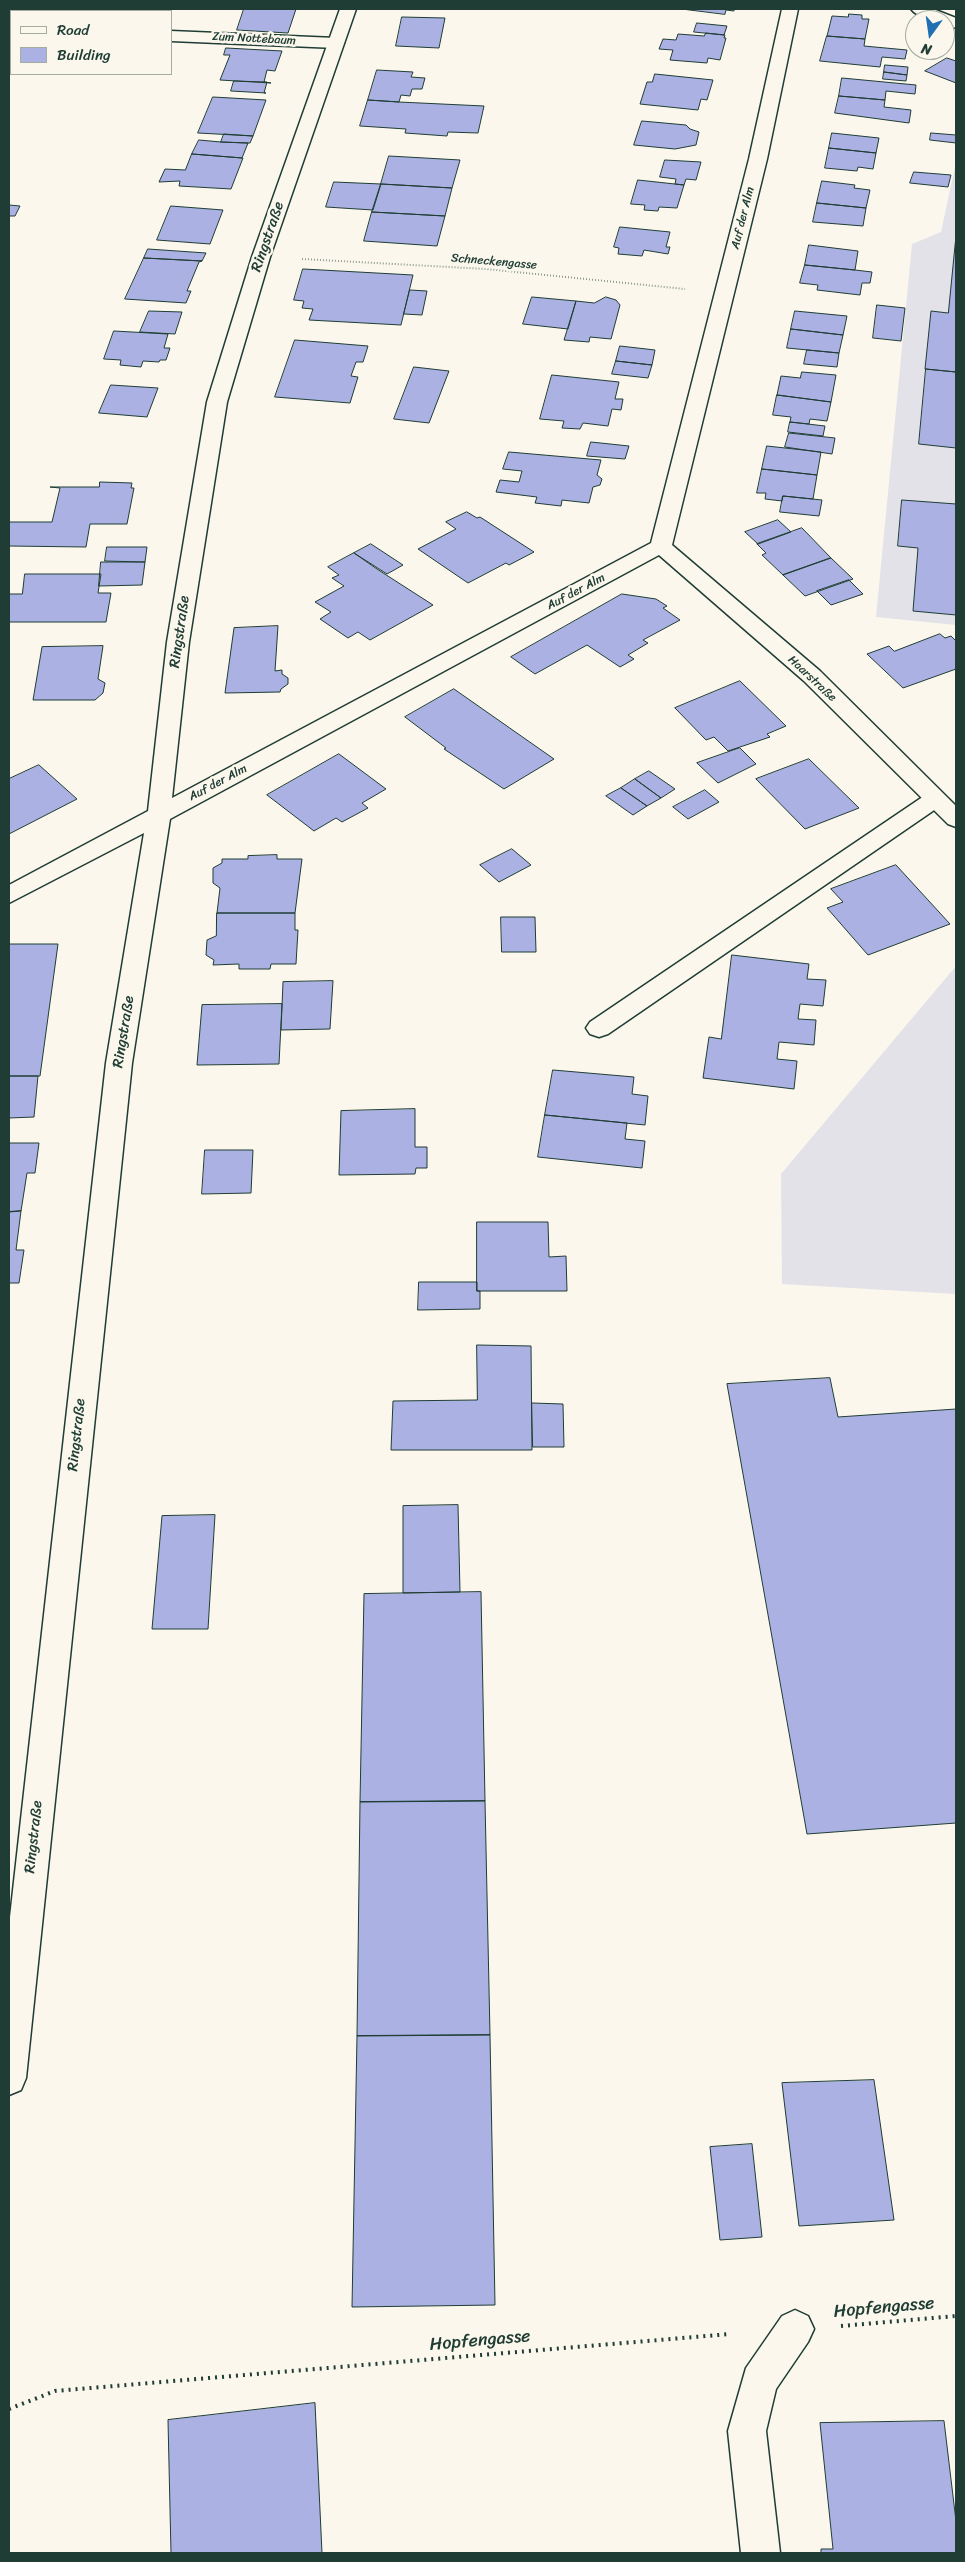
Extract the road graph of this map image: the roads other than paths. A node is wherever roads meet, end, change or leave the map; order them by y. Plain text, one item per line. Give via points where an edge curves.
1 (348, 9) edge
2 (919, 9) edge
3 (793, 11) edge
4 (956, 23) edge
5 (172, 36) edge
6 (336, 43) junction
7 (661, 546) junction
8 (935, 798) junction
9 (159, 814) junction
10 (956, 820) edge
11 (9, 895) edge
12 (599, 1028) dead end
13 (9, 2078) edge
14 (795, 2329) road end
15 (760, 2553) edge

1 - 6 street, Ringstraße
2 - 4 street
3 - 7 street, Auf der Alm
5 - 6 street, Zum Nottebaum
6 - 9 street, Ringstraße via 261,257 217,402 178,642
7 - 8 street, Haarstraße via 812,676
7 - 9 street, Auf der Alm
8 - 10 street, Haarstraße
8 - 12 street
9 - 11 street, Auf der Alm
9 - 13 street, Ringstraße via 119,1063
14 - 15 street via 759,2381 747,2431

